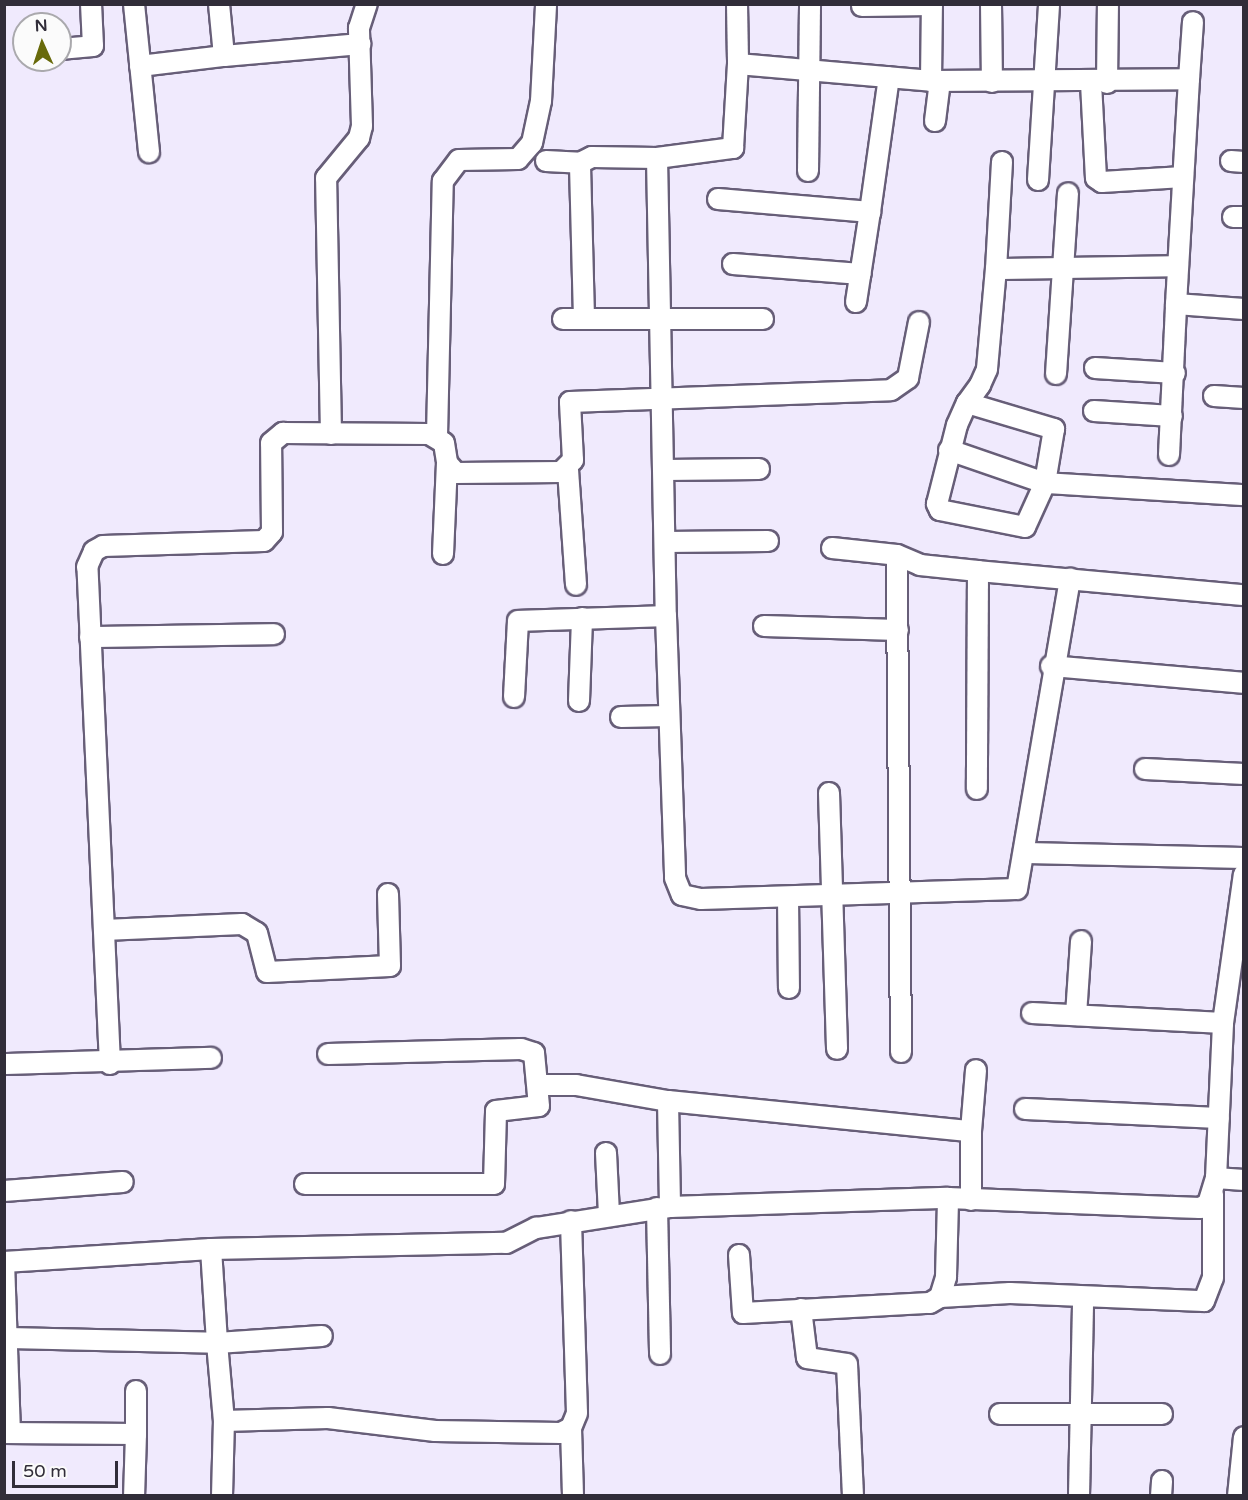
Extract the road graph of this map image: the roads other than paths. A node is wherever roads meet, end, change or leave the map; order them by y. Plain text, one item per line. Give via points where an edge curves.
1 (91, 4) edge
2 (134, 4) edge
3 (219, 4) edge
4 (367, 4) edge
5 (546, 4) edge
6 (737, 4) edge
7 (810, 4) edge
8 (991, 4) edge
9 (1049, 4) edge
10 (1108, 4) edge
11 (932, 5) edge
12 (862, 6) edge
13 (1193, 22) dead end
14 (360, 44) junction
15 (72, 48) edge
16 (224, 56) junction
17 (738, 64) junction
18 (140, 66) junction
19 (812, 70) junction
20 (889, 77) junction
21 (1189, 79) junction
22 (936, 81) junction
23 (992, 82) junction
24 (1044, 83) junction
25 (1099, 83) junction
26 (935, 122) dead end
27 (149, 152) dead end
28 (657, 158) junction
29 (546, 161) dead end
30 (1002, 162) dead end
31 (580, 163) junction
32 (808, 171) dead end
33 (1183, 177) junction
34 (1038, 180) dead end
35 (1068, 193) dead end
36 (718, 199) dead end
37 (870, 212) junction
38 (733, 264) dead end
39 (1066, 266) junction
40 (1178, 266) junction
41 (996, 269) junction
42 (861, 274) junction
43 (856, 302) dead end
44 (1176, 304) junction
45 (1244, 309) edge
46 (584, 318) junction
47 (661, 318) junction
48 (563, 319) dead end
49 (763, 319) dead end
50 (918, 322) dead end
51 (1095, 368) dead end
52 (1175, 373) junction
53 (1056, 374) dead end
54 (663, 395) junction
55 (1214, 396) dead end
56 (1244, 398) edge
57 (967, 404) junction
58 (1094, 411) dead end
59 (1172, 416) junction
60 (331, 434) junction
61 (436, 436) junction
62 (949, 450) junction
63 (1169, 455) dead end
64 (447, 463) junction
65 (759, 469) dead end
66 (568, 470) junction
67 (665, 470) junction
68 (1044, 483) junction
69 (1244, 495) edge
70 (768, 541) dead end
71 (665, 542) junction
72 (832, 548) dead end
73 (443, 554) dead end
74 (897, 555) junction
75 (978, 571) junction
76 (1070, 578) junction
77 (576, 585) dead end
78 (1244, 595) edge
79 (666, 616) junction
80 (582, 618) junction
81 (764, 626) dead end
82 (898, 630) junction
83 (274, 634) dead end
84 (90, 637) junction
85 (1051, 666) junction
86 (1244, 683) edge
87 (514, 697) dead end
88 (579, 701) dead end
89 (669, 716) junction
90 (621, 717) dead end
91 (1145, 769) dead end
92 (1244, 774) edge
93 (977, 789) dead end
94 (829, 793) dead end
95 (1026, 853) junction
96 (1244, 858) edge
97 (1244, 874) edge
98 (388, 894) dead end
99 (902, 894) junction
100 (834, 896) junction
101 (788, 897) junction
102 (104, 930) junction
103 (1081, 941) dead end
104 (789, 988) dead end
105 (1032, 1013) dead end
106 (1076, 1015) junction
107 (1224, 1023) junction
108 (837, 1049) dead end
109 (901, 1052) dead end
110 (328, 1054) dead end
111 (211, 1058) dead end
112 (4, 1064) edge
113 (110, 1064) junction
114 (976, 1070) dead end
115 (538, 1085) junction
116 (668, 1101) junction
117 (1025, 1109) dead end
118 (1219, 1118) junction
119 (972, 1131) junction
120 (606, 1153) dead end
121 (1244, 1179) edge
122 (123, 1182) dead end
123 (305, 1184) dead end
124 (1214, 1186) junction
125 (4, 1191) edge
126 (948, 1198) junction
127 (971, 1200) junction
128 (664, 1208) junction
129 (609, 1215) junction
130 (571, 1221) junction
131 (211, 1249) junction
132 (739, 1255) dead end
133 (4, 1262) edge
134 (940, 1297) junction
135 (1083, 1298) junction
136 (801, 1309) junction
137 (322, 1336) dead end
138 (6, 1338) edge
139 (218, 1343) junction
140 (660, 1354) dead end
141 (136, 1391) dead end
142 (1081, 1413) junction
143 (1000, 1414) dead end
144 (1162, 1414) dead end
145 (224, 1421) junction
146 (571, 1428) junction
147 (7, 1433) edge
148 (136, 1434) junction
149 (1244, 1437) edge
150 (134, 1496) edge
151 (222, 1496) edge
152 (573, 1496) edge
153 (854, 1496) edge
154 (1079, 1496) edge
155 (1238, 1496) edge

1 - 15 street via 93,46
2 - 18 street
3 - 16 street
4 - 14 street
5 - 61 street via 541,101 532,143 518,159 459,160 443,181
6 - 17 street
7 - 19 street
8 - 23 street
9 - 24 street
10 - 25 street
11 - 12 street
11 - 22 street
13 - 21 street
14 - 16 street
14 - 60 street via 359,138 326,178
16 - 18 street
17 - 19 street
17 - 28 street via 733,148
18 - 27 street
19 - 20 street
19 - 32 street
20 - 22 street
20 - 37 street
21 - 25 street
21 - 33 street
22 - 23 street
22 - 26 street
23 - 24 street
24 - 25 street
24 - 34 street
25 - 33 street via 1096,178 1102,182
28 - 31 street via 592,157
28 - 47 street
29 - 31 street
30 - 41 street
31 - 46 street
33 - 40 street
35 - 39 street
36 - 37 street
37 - 42 street
38 - 42 street
39 - 40 street
39 - 41 street
39 - 53 street
40 - 44 street
41 - 57 street via 987,369
42 - 43 street
44 - 45 street
44 - 52 street
46 - 47 street
46 - 48 street
47 - 49 street
47 - 54 street
50 - 54 street via 903,386
51 - 52 street
52 - 59 street
54 - 66 street via 570,402 573,460
54 - 67 street
55 - 56 street
57 - 62 street
57 - 68 street via 1054,429
58 - 59 street
59 - 63 street
60 - 61 street
60 - 84 street via 275,437 272,532 264,542 103,546 94,551 87,567
61 - 64 street via 444,443
62 - 68 street
62 - 68 street via 940,510 1019,529 1033,520
64 - 66 street via 462,475
64 - 73 street
65 - 67 street
66 - 77 street
67 - 71 street
68 - 69 street
70 - 71 street
71 - 79 street
72 - 74 street
74 - 75 street via 920,565
74 - 82 street
75 - 76 street
75 - 93 street
76 - 78 street
76 - 85 street
79 - 80 street
79 - 89 street
80 - 87 street via 515,623
80 - 88 street
81 - 82 street
82 - 99 street
83 - 84 street
84 - 102 street
85 - 86 street
85 - 95 street
89 - 90 street
89 - 101 street via 675,878 682,895
91 - 92 street
94 - 100 street
95 - 96 street
95 - 99 street via 1022,879 1006,893
97 - 107 street
98 - 102 street via 390,966 267,972 261,967 257,933 242,924
99 - 100 street
99 - 109 street
100 - 101 street
100 - 108 street
101 - 104 street
102 - 113 street
103 - 106 street
105 - 106 street
106 - 107 street
107 - 118 street
110 - 115 street via 521,1049 534,1053
111 - 113 street
112 - 113 street
114 - 119 street
115 - 116 street via 576,1085
115 - 123 street via 539,1106 533,1110 496,1111 494,1184
116 - 119 street
116 - 128 street
117 - 118 street
118 - 124 street
119 - 127 street
120 - 129 street
121 - 124 street
122 - 125 street
124 - 127 street via 1200,1208
124 - 135 street via 1213,1278 1204,1301
126 - 127 street
126 - 128 street
126 - 134 street via 946,1277
128 - 129 street
128 - 140 street
129 - 130 street
130 - 131 street via 536,1228 506,1243
130 - 146 street via 577,1413
131 - 133 street
131 - 139 street
132 - 136 street via 743,1313
133 - 138 street
134 - 135 street via 1010,1293
134 - 136 street via 930,1303
135 - 142 street
136 - 153 street via 807,1358 845,1359 847,1364
137 - 139 street
138 - 139 street
138 - 147 street
139 - 145 street
141 - 148 street
142 - 143 street
142 - 144 street
142 - 154 street
145 - 146 street via 328,1418 435,1431 561,1433
145 - 151 street
146 - 152 street
147 - 148 street
148 - 150 street
149 - 155 street

